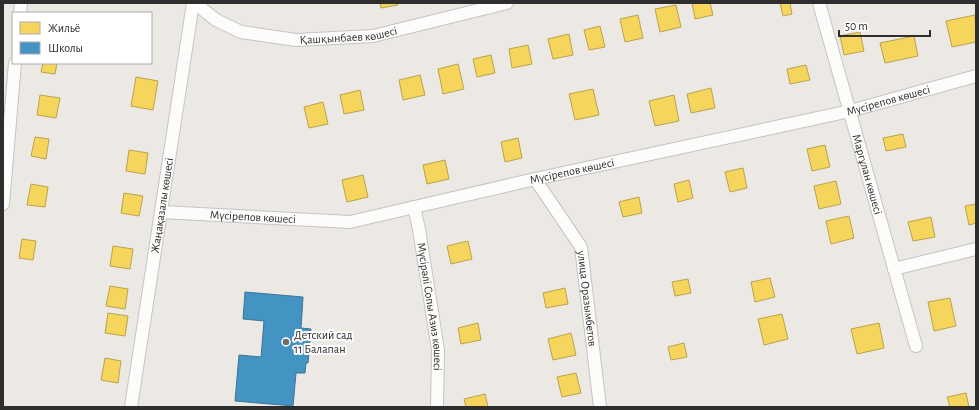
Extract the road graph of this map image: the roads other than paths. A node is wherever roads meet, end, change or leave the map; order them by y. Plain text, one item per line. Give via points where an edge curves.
1 (194, 3) edge
2 (507, 3) edge
3 (819, 3) edge
4 (15, 64) edge
5 (976, 76) edge
6 (850, 111) junction
7 (535, 179) junction
8 (3, 204) edge
9 (414, 207) junction
10 (162, 212) junction
11 (976, 249) edge
12 (894, 269) junction
13 (916, 346) dead end
14 (132, 407) edge
15 (437, 407) edge
16 (600, 407) edge

1 - 2 street, Қашқынбаев көшесі via 216,20 241,32 296,40 373,36
1 - 10 street, Жаңақазалы көшесі
3 - 6 street, Маргұлан көшесі
4 - 8 street
5 - 6 street, Мүсірепов көшесі
6 - 7 street, Мүсірепов көшесі
6 - 12 street, Маргұлан көшесі
7 - 9 street, Мүсірепов көшесі
7 - 16 street, улица Оразымбетов via 581,247
9 - 10 street, Мүсірепов көшесі via 350,222
9 - 15 street, Мүсірәлі Сопы Азиз көшесі via 438,350
10 - 14 street, Жаңақазалы көшесі
11 - 12 street
12 - 13 street, Маргұлан көшесі

